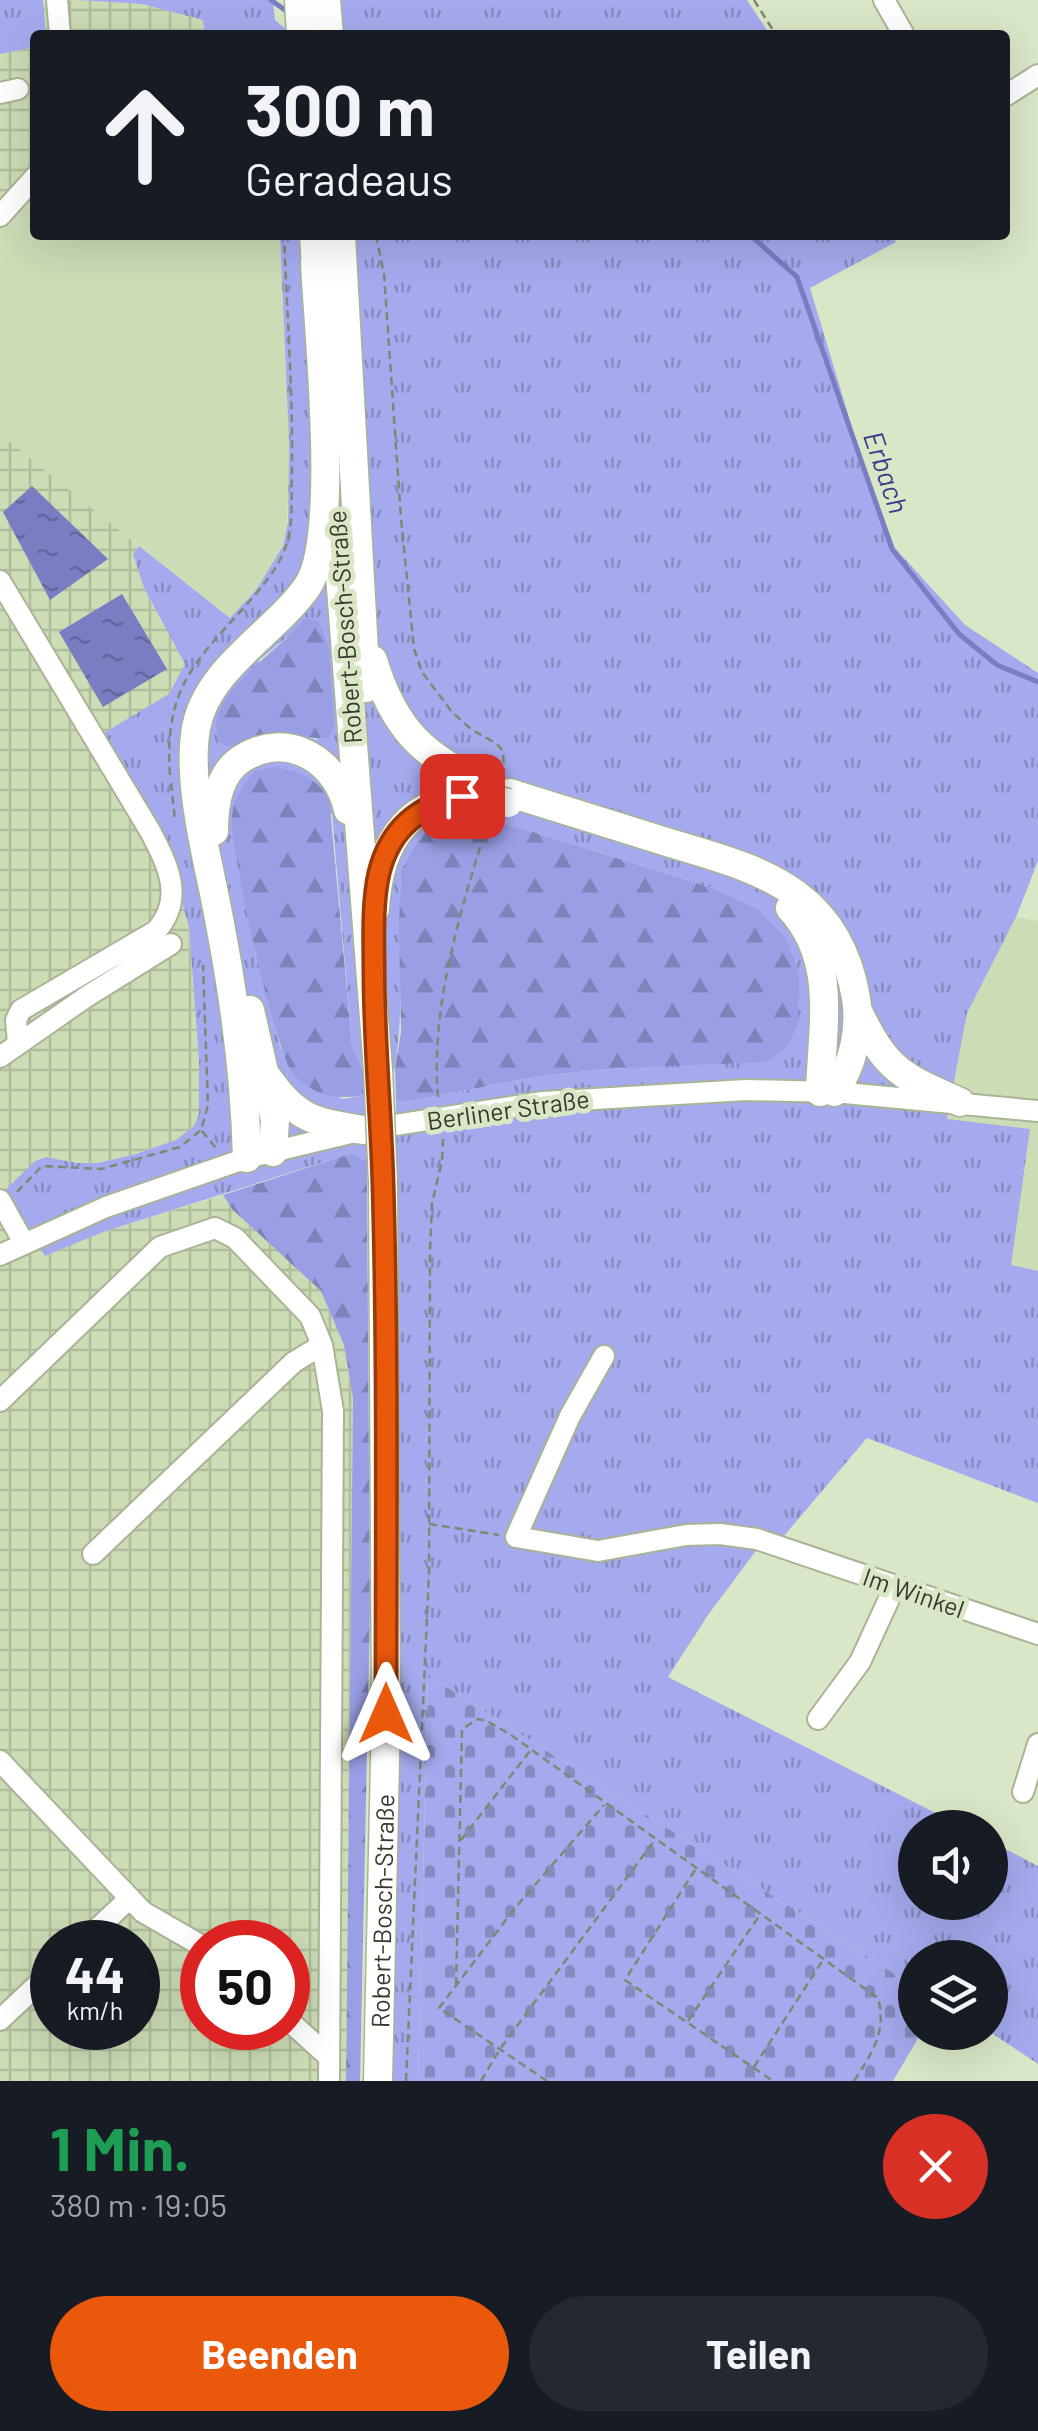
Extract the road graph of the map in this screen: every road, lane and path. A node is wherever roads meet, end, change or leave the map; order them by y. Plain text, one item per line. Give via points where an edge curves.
1 (57, 0) edge
2 (299, 0) edge
3 (754, 0) edge
4 (884, 0) edge
5 (60, 30) edge
6 (300, 30) edge
7 (773, 30) edge
8 (901, 30) edge
9 (1038, 75) edge
10 (1010, 93) edge
11 (30, 183) edge
12 (0, 216) edge
13 (341, 240) edge
14 (377, 240) edge
15 (314, 249) edge
16 (0, 581) edge
17 (364, 605) junction
18 (498, 793) junction
19 (360, 870) junction
20 (171, 944) dead end
21 (374, 950) junction
22 (858, 1011) junction
23 (374, 1020) junction
24 (18, 1044) junction
25 (0, 1057) edge
26 (266, 1075) junction
27 (827, 1092) junction
28 (960, 1102) junction
29 (1038, 1111) edge
30 (440, 1118) junction
31 (201, 1130) dead end
32 (363, 1130) junction
33 (250, 1158) junction
34 (0, 1200) edge
35 (24, 1243) junction
36 (0, 1255) edge
37 (322, 1345) junction
38 (604, 1356) dead end
39 (0, 1402) edge
40 (429, 1524) junction
41 (516, 1537) junction
42 (94, 1554) dead end
43 (895, 1586) junction
44 (1038, 1634) edge
45 (818, 1719) dead end
46 (1038, 1744) edge
47 (531, 1750) junction
48 (0, 1761) edge
49 (1023, 1792) dead end
50 (604, 1804) junction
51 (655, 1840) junction
52 (460, 1842) junction
53 (696, 1868) junction
54 (130, 1898) junction
55 (760, 1914) junction
56 (106, 1920) edge
57 (180, 1934) edge
58 (823, 1959) junction
59 (456, 1985) junction
60 (30, 1992) edge
61 (0, 2020) edge
62 (687, 2022) junction
63 (310, 2040) edge
64 (500, 2049) junction
65 (328, 2057) junction
66 (754, 2068) junction
67 (328, 2081) edge
68 (378, 2081) edge
69 (406, 2081) edge
70 (481, 2081) edge
71 (547, 2081) edge
72 (773, 2081) edge
73 (854, 2081) edge

1 - 5 street
2 - 6 main road
3 - 7 path
4 - 8 street
9 - 10 street
11 - 12 street
13 - 17 main road, Robert-Bosch-Straße
14 - 18 path via 414,649 452,712 503,751
15 - 19 main road, Robert-Bosch-Straße
15 - 33 main road via 326,486 318,564 308,585 206,699 196,728 198,802 236,1012
16 - 24 street via 150,831 173,896 156,930 21,1010
17 - 18 main road via 370,651 396,717 426,752
17 - 21 main road, Robert-Bosch-Straße
18 - 21 main road via 437,802 400,828 379,874
18 - 22 main road via 738,864 798,895 844,951
18 - 27 main road via 737,877 789,907 820,957
18 - 30 path via 445,994
19 - 23 main road, Robert-Bosch-Straße
19 - 26 main road via 344,792 316,757 292,748 266,750 240,760 224,778 214,831
20 - 24 street
21 - 23 main road, Robert-Bosch-Straße
22 - 27 main road via 846,1076
22 - 28 main road via 882,1057 898,1072
23 - 68 main road, Robert-Bosch-Straße, bridge via 383,1182 386,1714
24 - 25 street
26 - 32 main road via 304,1115
26 - 33 main road via 275,1120
27 - 28 street, Berliner Straße
27 - 30 street, Berliner Straße via 596,1097
28 - 29 street, Berliner Straße
30 - 32 street, Berliner Straße
30 - 40 path via 444,1145 430,1253
31 - 33 path
32 - 33 street, Berliner Straße
33 - 35 street, Berliner Straße
34 - 35 street
35 - 36 street, Berliner Straße
37 - 39 street via 310,1316 235,1238 215,1228 160,1247
37 - 42 street via 294,1362
37 - 65 street via 333,1411
38 - 41 street
40 - 41 path
40 - 69 path
41 - 43 street, Im Winkel via 598,1551 720,1534 791,1548
43 - 44 street, Im Winkel
43 - 45 street via 860,1662
46 - 49 street
47 - 50 path
47 - 52 path
47 - 52 path via 487,1721 462,1730
48 - 54 street
50 - 51 path
50 - 59 path
51 - 53 path
51 - 64 path
52 - 59 path
53 - 55 path
53 - 62 path via 624,1980
54 - 56 street
54 - 57 street
55 - 58 path
55 - 62 path
58 - 66 path
58 - 73 path via 878,1998 882,2029
59 - 64 path via 439,2008
60 - 61 street
62 - 66 path
63 - 65 street
64 - 70 path
64 - 71 path
65 - 67 street
66 - 72 path

